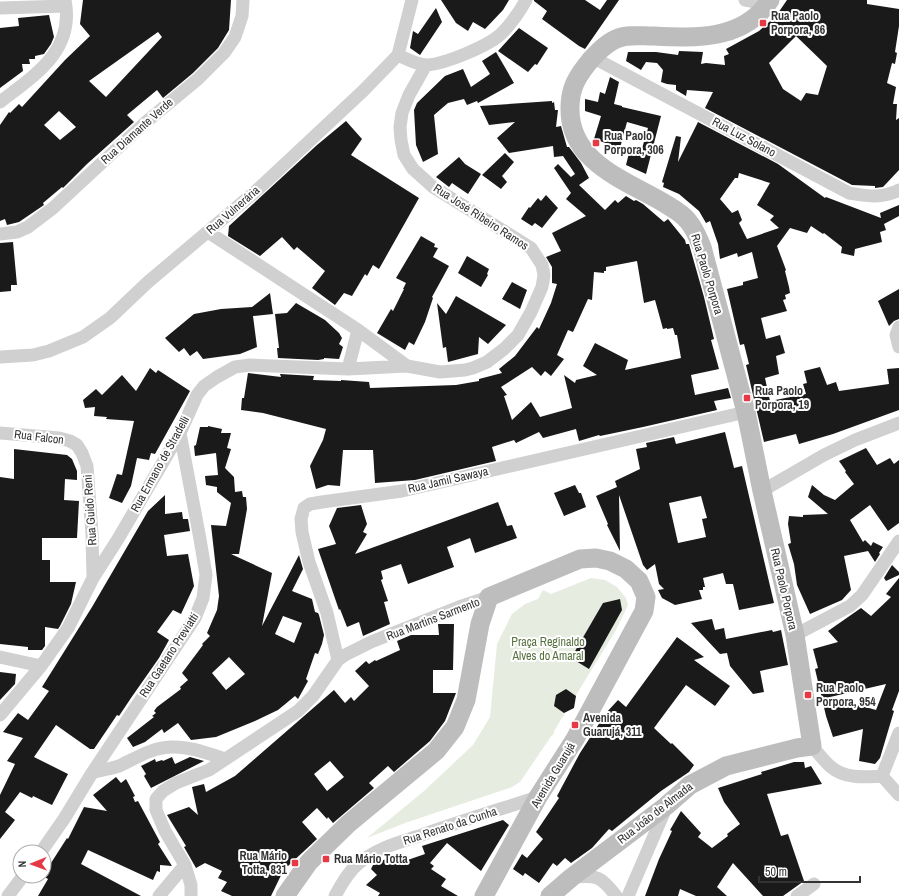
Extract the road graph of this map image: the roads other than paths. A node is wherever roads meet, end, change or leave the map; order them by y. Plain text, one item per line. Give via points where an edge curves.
1 (244, 0) edge
2 (412, 0) edge
3 (526, 0) edge
4 (745, 0) edge
5 (768, 2) edge
6 (65, 3) edge
7 (0, 8) edge
8 (398, 55) junction
9 (592, 57) junction
10 (426, 65) junction
11 (0, 102) edge
12 (899, 190) edge
13 (208, 232) junction
14 (0, 234) edge
15 (899, 327) edge
16 (358, 330) junction
17 (899, 347) edge
18 (0, 358) edge
19 (407, 366) junction
20 (348, 369) junction
21 (746, 412) junction
22 (899, 423) edge
23 (0, 433) edge
24 (180, 433) junction
25 (76, 445) joint
26 (762, 491) junction
27 (899, 541) edge
28 (93, 578) junction
29 (489, 597) junction
30 (644, 611) joint
31 (795, 635) junction
32 (0, 657) edge
33 (338, 660) junction
34 (41, 666) junction
35 (0, 715) edge
36 (899, 733) edge
37 (812, 746) junction
38 (225, 759) junction
39 (92, 773) junction
40 (882, 776) junction
41 (899, 795) edge
42 (538, 797) junction
43 (666, 806) junction
44 (47, 844) edge
45 (185, 865) junction
46 (572, 877) junction
47 (17, 884) edge
48 (814, 884) dead end
49 (8, 896) edge
50 (159, 896) edge
51 (191, 896) edge
52 (285, 896) edge
53 (335, 896) edge
54 (484, 896) edge
55 (550, 896) edge
56 (616, 896) edge
57 (628, 896) edge
58 (797, 896) edge

1 - 14 street, Rua Diamante Verde via 235,37 224,53 198,79 146,122 53,208 28,227 17,232
2 - 8 street, Rua Vulnerária
3 - 10 street via 517,16 500,35 460,56
4 - 5 street
5 - 9 street, Rua Paolo Porpora via 753,19 726,32 700,37 623,37 616,39
6 - 7 street
6 - 11 street via 66,28 56,52 47,63
8 - 10 street
8 - 13 street, Rua Vulnerária via 256,192
9 - 12 street, Rua Luz Solano via 849,193 875,197
9 - 21 street, Rua Paolo Porpora via 576,79 570,99 570,120 575,136 588,157 676,211 687,220 697,234
10 - 19 street, Rua José Ribeiro Ramos via 409,95 402,114 400,127 404,155 413,170 433,187 530,248 542,265 544,275 542,288 518,335 504,350 486,362 473,368 440,372
13 - 16 street, Rua José Ribeiro Ramos
13 - 18 street, Rua Vulnerária via 110,318 83,337 49,351
15 - 17 street via 896,335
16 - 19 street, Rua José Ribeiro Ramos
16 - 20 street
19 - 20 street, Rua Ermano de Stradelli
20 - 24 street, Rua Ermano de Stradelli via 263,365 235,367 204,386 197,395
21 - 26 street, Rua Paolo Porpora
21 - 33 street, Rua Jamil Sawaya via 402,491 310,504 304,508 301,519 302,532 309,562 327,613
22 - 26 street via 824,455
23 - 25 street, Rua Falcon via 59,438 70,440
24 - 28 street, Rua Ermano de Stradelli
24 - 39 street, Rua Gaetano Previatti via 206,575 203,598 195,618
25 - 28 street, Rua Guido Reni via 82,452 87,466
26 - 31 street, Rua Paolo Porpora
27 - 31 street via 862,595 850,606
28 - 34 street, Rua Ermano de Stradelli via 68,628
29 - 30 street, Rua Martins Sarmento via 580,559 596,558 610,561 639,581 646,597
29 - 33 street, Rua Martins Sarmento via 371,642
29 - 52 street via 480,624 466,700 455,727 436,752 348,824 309,862
30 - 42 street, Avenida Guarujá via 575,739
31 - 37 street, Rua Paolo Porpora
32 - 34 street
33 - 38 street, Rua Martins Sarmento via 313,696 298,711
34 - 35 street, Rua Ermano de Stradelli
36 - 40 street
37 - 40 street via 832,767 846,775
37 - 43 street, Rua João de Almada via 726,766 690,785
38 - 39 street via 199,751 170,747 141,754 118,766
38 - 45 street, Rua Martins Sarmento via 209,770 169,787 156,799 159,818
39 - 44 street, Rua Gaetano Previatti
40 - 41 street
42 - 53 street, Rua Renato da Cunha via 372,853 357,864
42 - 54 street, Avenida Guarujá
43 - 46 street, Rua João de Almada
43 - 57 street
45 - 50 street
45 - 51 street
46 - 55 street, Rua João de Almada
46 - 56 street via 598,878 607,883
47 - 49 street
48 - 58 street

